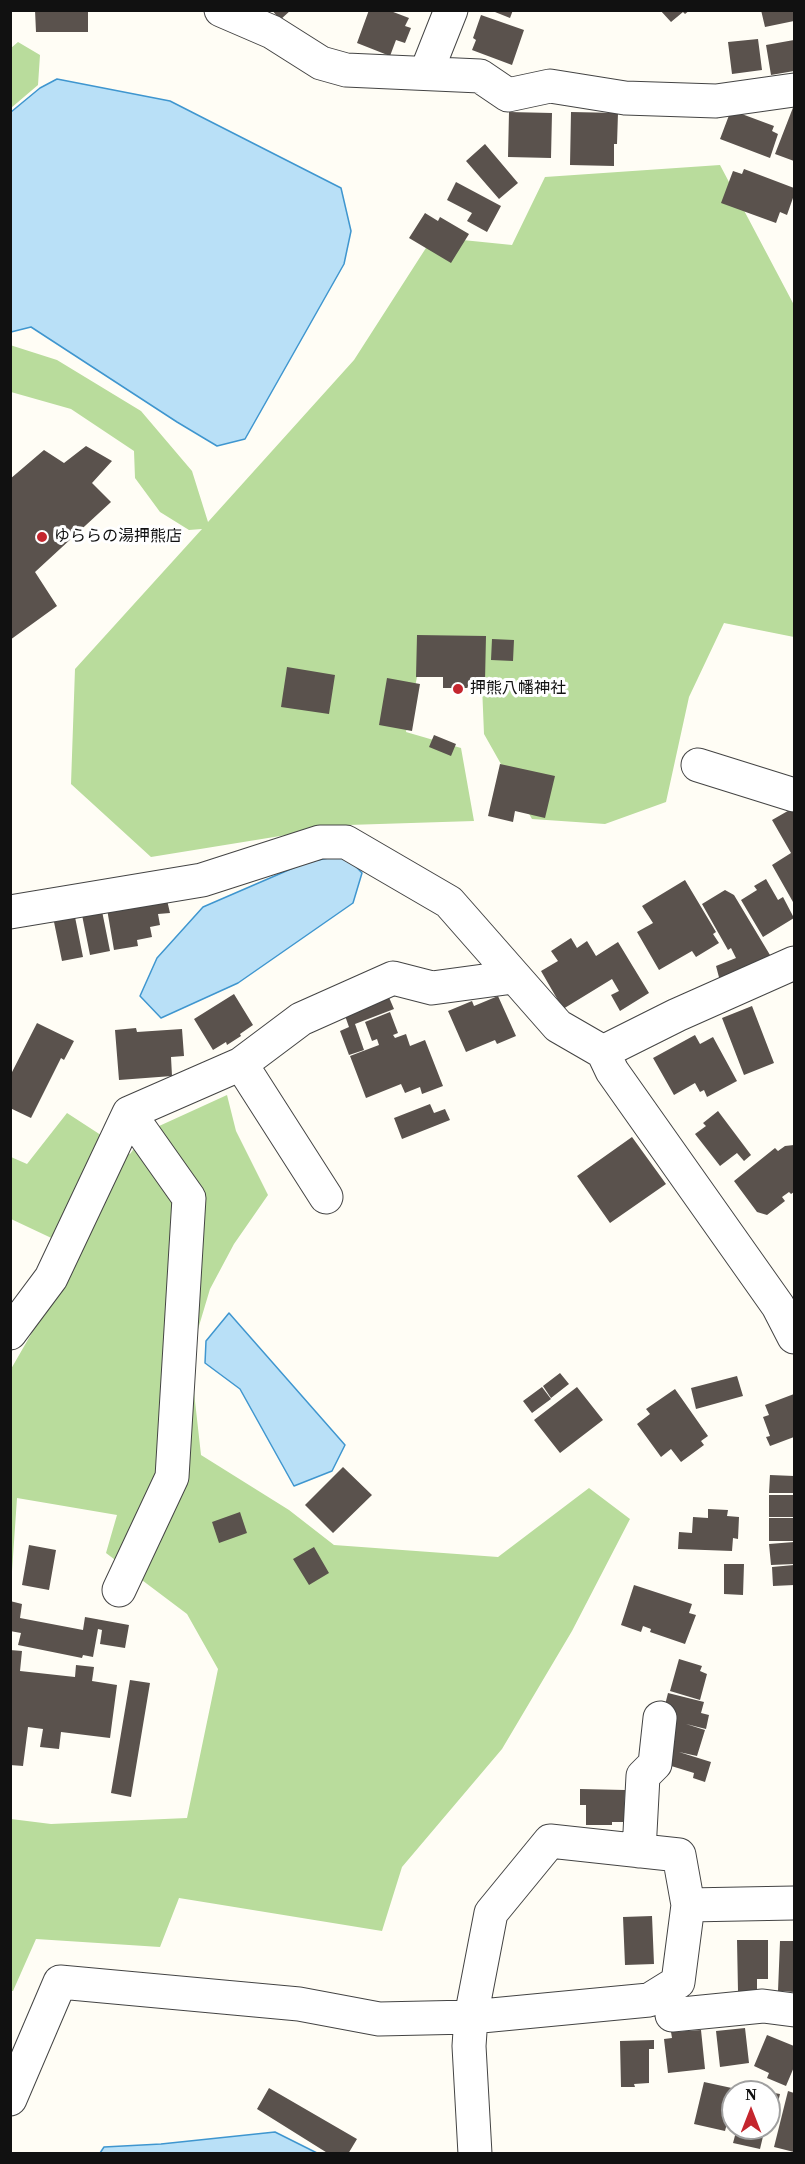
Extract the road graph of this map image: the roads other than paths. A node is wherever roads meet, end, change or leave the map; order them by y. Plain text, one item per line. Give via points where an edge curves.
1 (221, 10) edge
2 (451, 10) edge
3 (426, 74) junction
4 (795, 90) edge
5 (698, 765) dead end
6 (795, 795) edge
7 (10, 912) edge
8 (795, 963) edge
9 (513, 977) junction
10 (603, 1052) junction
11 (241, 1064) junction
12 (129, 1113) junction
13 (326, 1197) dead end
14 (10, 1333) edge
15 (795, 1337) edge
16 (120, 1590) dead end
17 (660, 1718) dead end
18 (639, 1851) junction
19 (795, 1904) edge
20 (688, 1905) junction
21 (795, 2010) edge
22 (672, 2015) dead end
23 (471, 2017) junction
24 (12, 2092) edge
25 (474, 2154) edge

1 - 3 street via 272,32 321,63 346,70
2 - 3 street
3 - 4 street via 480,76 508,95 550,86 625,98 716,100
5 - 6 street
7 - 9 street via 202,880 320,842 346,842 449,902
8 - 10 street
9 - 10 street via 558,1026
9 - 11 street via 432,988 393,978 301,1018
10 - 15 street via 612,1071 778,1306
11 - 12 street
11 - 13 street
12 - 14 street via 51,1278
12 - 16 street via 189,1198 172,1477
17 - 18 street via 655,1764 643,1776
18 - 20 street via 679,1855
18 - 23 street via 550,1841 491,1913
19 - 20 street
20 - 23 street via 678,1982 649,2000
21 - 22 street via 763,2006
23 - 24 street via 379,2019 299,2004 60,1982
23 - 25 street

